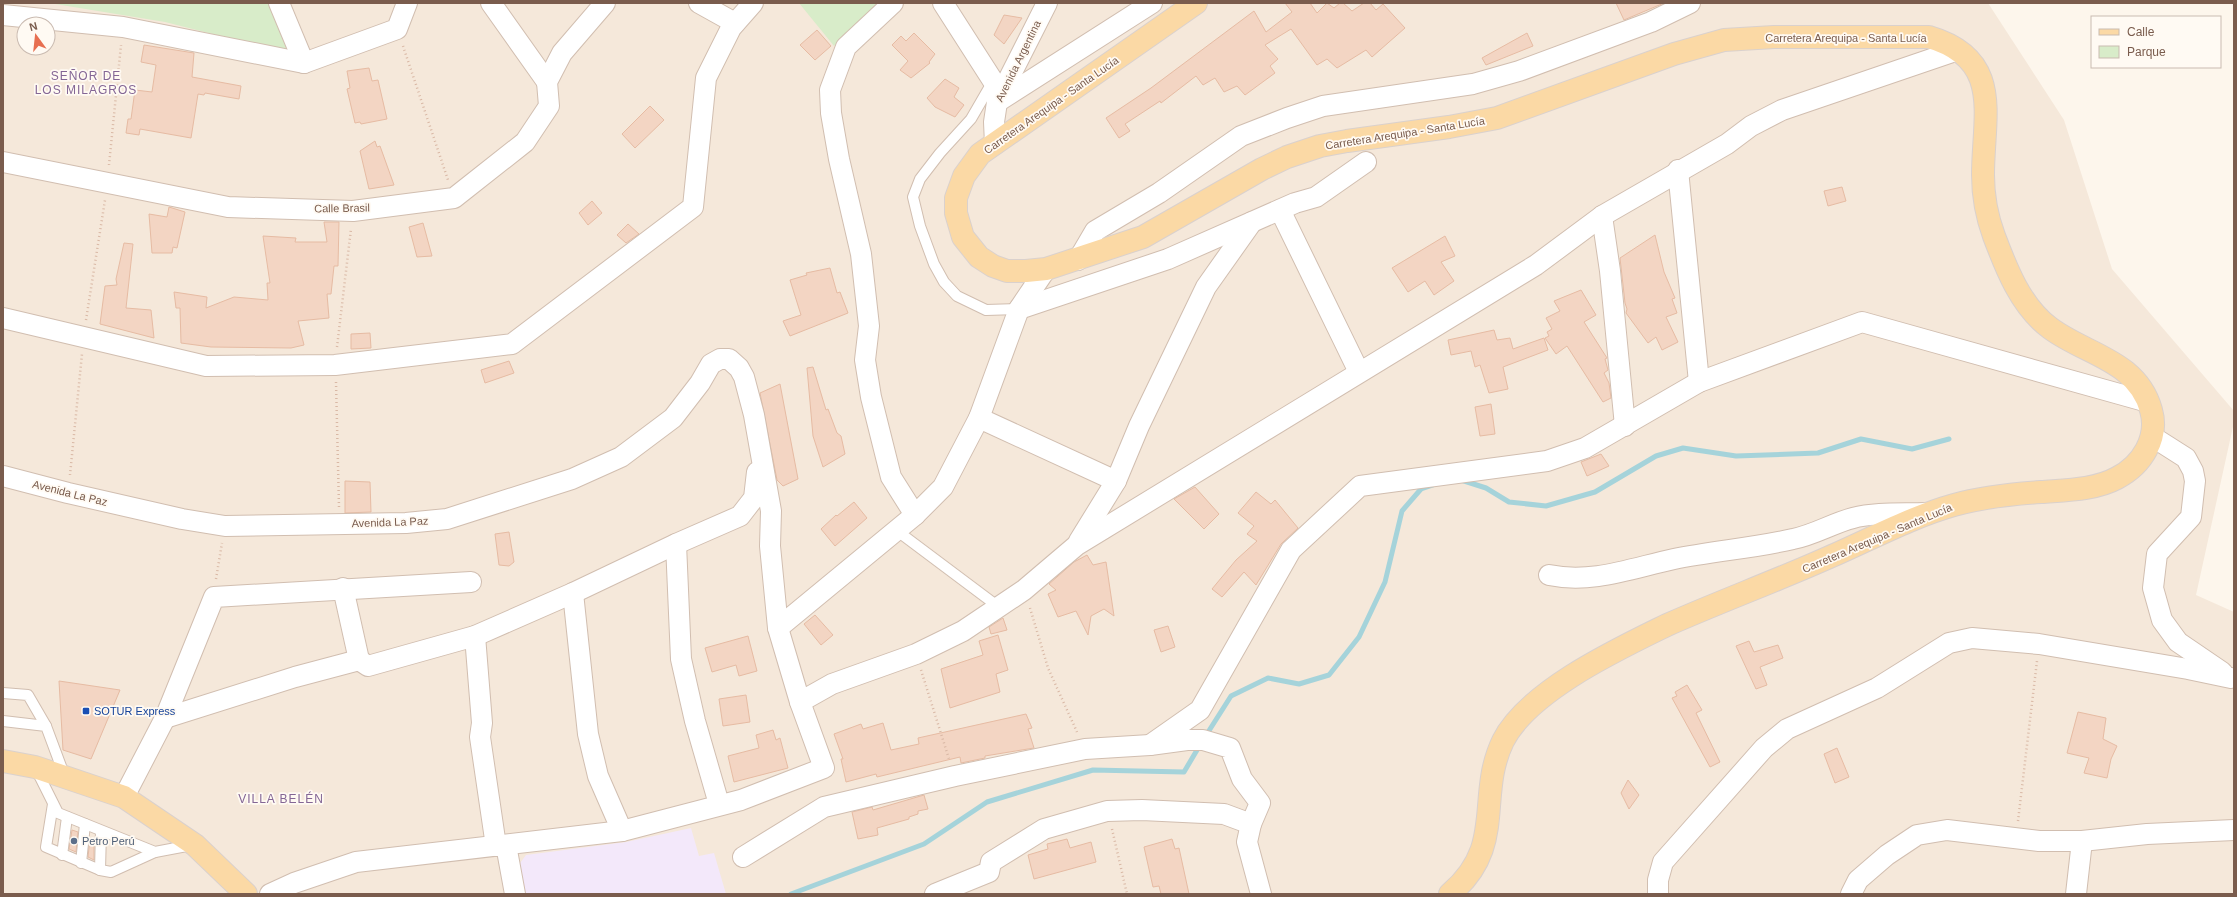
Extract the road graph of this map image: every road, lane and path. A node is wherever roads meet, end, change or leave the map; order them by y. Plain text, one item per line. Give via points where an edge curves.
1 (279, 3) edge
2 (407, 3) edge
3 (491, 3) edge
4 (605, 3) edge
5 (699, 3) edge
6 (753, 3) edge
7 (893, 3) edge
8 (943, 3) edge
9 (1047, 3) edge
10 (1152, 3) edge
11 (1196, 3) edge
12 (1690, 3) edge
13 (3, 15) edge
14 (735, 23) junction
15 (123, 27) junction
16 (397, 29) junction
17 (1958, 50) junction
18 (304, 63) junction
19 (993, 81) joint
20 (547, 82) junction
21 (997, 102) junction
22 (995, 144) junction
23 (3, 162) edge
24 (1366, 162) dead end
25 (1678, 170) junction
26 (107, 182) junction
27 (454, 198) junction
28 (1280, 210) junction
29 (1602, 216) junction
30 (1252, 221) junction
31 (1078, 260) junction
32 (1046, 269) junction
33 (1019, 309) junction
34 (3, 318) edge
35 (83, 337) junction
36 (1359, 372) junction
37 (1699, 382) junction
38 (2148, 402) junction
39 (979, 418) junction
40 (1625, 426) junction
41 (2153, 437) junction
42 (760, 451) junction
43 (3, 476) edge
44 (1116, 481) junction
45 (68, 493) junction
46 (1932, 513) junction
47 (915, 515) junction
48 (224, 526) junction
49 (896, 530) junction
50 (676, 544) junction
51 (1077, 545) junction
52 (1549, 575) dead end
53 (471, 582) dead end
54 (343, 588) junction
55 (1024, 590) junction
56 (573, 593) junction
57 (214, 598) junction
58 (1000, 608) junction
59 (778, 628) junction
60 (475, 636) junction
61 (2039, 644) junction
62 (916, 654) junction
63 (359, 660) junction
64 (2233, 679) edge
65 (3, 693) edge
66 (800, 702) junction
67 (165, 718) junction
68 (3, 721) edge
69 (46, 726) junction
70 (1150, 745) junction
71 (1085, 749) junction
72 (3, 761) edge
73 (35, 767) junction
74 (955, 776) junction
75 (65, 777) junction
76 (124, 797) junction
77 (53, 804) junction
78 (719, 804) junction
79 (1107, 811) junction
80 (67, 817) junction
81 (85, 824) junction
82 (1251, 824) junction
83 (2234, 830) edge
84 (101, 831) junction
85 (622, 831) junction
86 (2016, 838) junction
87 (2082, 841) junction
88 (195, 845) junction
89 (501, 845) junction
90 (155, 852) junction
91 (62, 855) junction
92 (743, 857) dead end
93 (82, 863) junction
94 (100, 870) junction
95 (246, 894) edge
96 (270, 894) edge
97 (515, 894) edge
98 (935, 894) edge
99 (1127, 894) edge
100 (1261, 894) edge
101 (1450, 894) edge
102 (1658, 894) edge
103 (1851, 894) edge
104 (2076, 894) edge

1 - 18 street
2 - 16 street
3 - 20 street
4 - 20 street via 562,53
5 - 14 street
6 - 14 street
7 - 47 street via 846,47 830,90 839,159 861,254 869,326 865,360 871,397 891,477
8 - 19 street
9 - 21 street, Avenida Argentina
10 - 21 street
11 - 22 main road, Carretera Arequipa - Santa Lucía
12 - 31 street via 1651,22 1519,71 1473,84 1323,106 1241,136 1159,193 1095,231
13 - 15 street
14 - 35 street via 730,28 706,78 693,207 512,344 335,365 206,366
15 - 18 street
15 - 26 path
16 - 18 street
16 - 27 path
17 - 25 street via 1782,110
17 - 31 main road, Carretera Arequipa - Santa Lucía via 1948,42 1929,37 1905,36 1774,37 1724,40 1703,45 1497,118 1449,128 1320,146 1287,157 1143,237
17 - 38 main road, Carretera Arequipa - Santa Lucía via 1970,61 1982,84 1986,102 1983,173 1988,212 1998,247 2020,292 2030,308 2049,327 2128,372
19 - 33 lane via 971,119 920,179 913,197 934,264 944,282 957,296 986,310
20 - 27 street via 549,106 525,142
21 - 22 street, Avenida Argentina
22 - 32 main road, Carretera Arequipa - Santa Lucía via 980,154 964,176 956,198 956,213 963,237 979,256 992,266 1007,270
23 - 26 street, Calle Brasil
24 - 28 street via 1316,197
25 - 29 street
25 - 37 street
26 - 27 street, Calle Brasil via 228,207 353,210
26 - 35 path
28 - 30 street
28 - 36 street
29 - 36 street via 1536,265
29 - 40 street
30 - 33 street via 1168,259
30 - 44 street via 1206,287 1139,426
31 - 32 main road, Carretera Arequipa - Santa Lucía
32 - 33 street
33 - 39 street
34 - 35 street
35 - 45 path
36 - 51 street
37 - 38 street via 1862,322
37 - 40 street
38 - 41 main road, Carretera Arequipa - Santa Lucía via 2153,422
39 - 44 street
39 - 47 street via 943,487
40 - 70 street via 1586,448 1547,461 1360,486 1291,550 1200,710
41 - 46 main road, Carretera Arequipa - Santa Lucía via 2136,465 2106,483 1980,499
41 - 64 street via 2186,458 2195,481 2191,517 2157,554 2153,588 2162,620 2178,642
42 - 48 street, Avenida La Paz via 744,377 729,359 720,359 711,364 673,418 621,457 572,479 448,519 406,523
42 - 50 street via 754,498 740,516
42 - 59 street via 771,511 770,546
43 - 45 street, Avenida La Paz
44 - 51 street
45 - 48 street, Avenida La Paz
46 - 52 street via 1882,514 1853,518 1795,539 1697,554 1606,576 1589,578
46 - 101 main road, Carretera Arequipa - Santa Lucía via 1649,634 1579,672 1535,703 1514,722 1503,741 1496,759 1490,791 1483,850 1462,884
47 - 49 street
48 - 57 path
49 - 58 lane
49 - 59 street
50 - 56 street
50 - 78 street via 681,659 695,721
51 - 55 street
53 - 54 street
54 - 57 street
54 - 63 street
55 - 58 street
55 - 71 path via 1048,668
56 - 60 street
56 - 85 street via 588,734 598,776
57 - 67 street
58 - 62 street via 963,631
59 - 66 street
60 - 63 street via 368,666
60 - 89 street via 482,723 480,737
61 - 64 street via 2188,668
61 - 86 path
61 - 102 street via 1972,638 1949,644 1877,688 1787,729 1764,748 1670,852 1663,862 1658,880
62 - 66 street via 832,684
62 - 74 path
63 - 67 street via 295,677
65 - 69 lane via 28,695
66 - 78 street via 824,768 741,800
67 - 76 street
68 - 69 lane
69 - 75 lane
70 - 71 street
70 - 82 street via 1203,740 1230,748 1242,779 1260,803
71 - 74 street
72 - 73 main road
73 - 75 main road
73 - 77 lane
74 - 92 street via 824,807
75 - 76 main road
76 - 88 main road
77 - 80 lane via 58,813
77 - 91 lane via 46,847
78 - 85 street
79 - 82 street via 1224,814
79 - 98 street via 1044,829 991,862 989,872
79 - 99 path
80 - 81 lane
80 - 91 lane
81 - 84 lane
81 - 93 lane
82 - 100 street via 1247,842
83 - 87 street via 2147,834
84 - 90 lane
84 - 94 lane
85 - 89 street
86 - 87 street
86 - 103 street via 1947,830 1916,835 1858,880
87 - 104 street
88 - 90 lane
88 - 95 main road
89 - 96 street via 356,862
89 - 97 street
90 - 94 lane via 111,872
91 - 93 lane
93 - 94 lane

